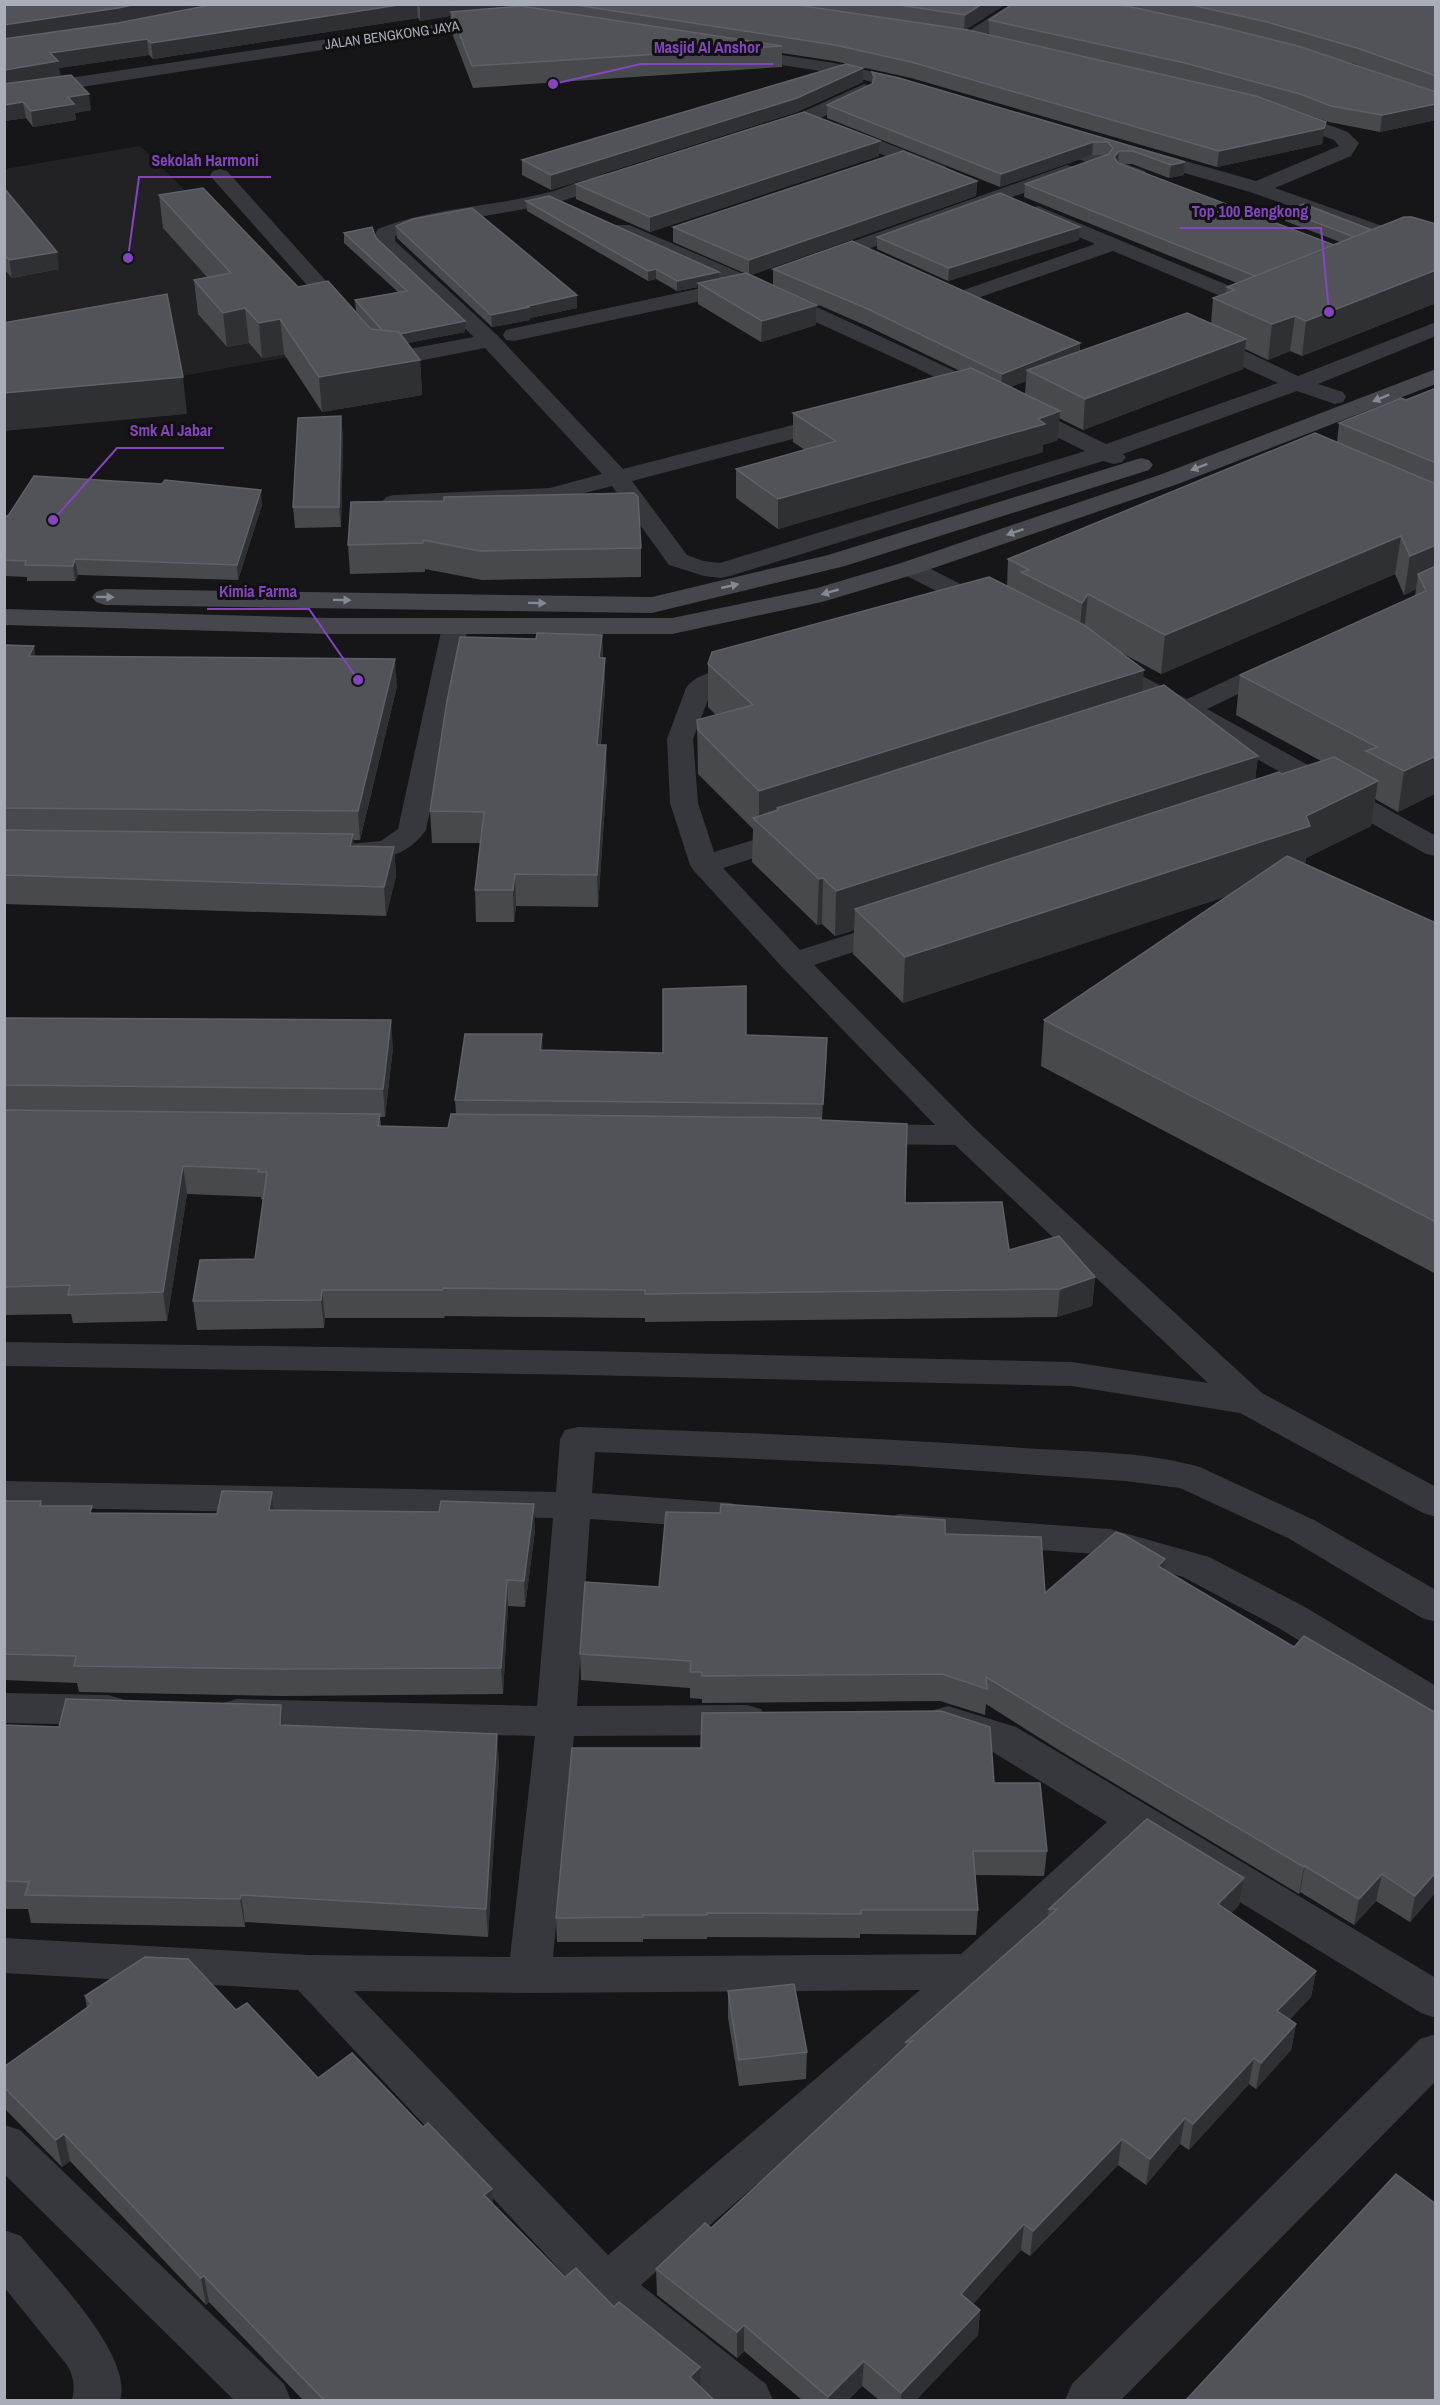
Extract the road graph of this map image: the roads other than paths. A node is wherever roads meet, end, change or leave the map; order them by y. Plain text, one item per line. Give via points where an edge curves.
1 (1024, 4) edge
2 (512, 21) edge
3 (949, 35) edge
4 (968, 39) junction
5 (992, 44) edge
6 (719, 50) edge
7 (123, 53) edge
8 (126, 75) junction
9 (894, 82) edge
10 (864, 90) edge
11 (4, 94) edge
12 (1261, 106) edge
13 (805, 118) junction
14 (750, 135) edge
15 (904, 156) junction
16 (1100, 161) junction
17 (871, 167) edge
18 (640, 170) edge
19 (220, 175) dead end
20 (957, 178) edge
21 (1156, 182) edge
22 (978, 187) edge
23 (1257, 188) junction
24 (998, 195) junction
25 (552, 198) junction
26 (584, 212) edge
27 (606, 222) edge
28 (682, 230) edge
29 (1403, 240) junction
30 (649, 241) junction
31 (1114, 244) junction
32 (852, 248) junction
33 (1376, 251) edge
34 (1436, 252) edge
35 (883, 261) edge
36 (796, 268) edge
37 (773, 276) edge
38 (751, 284) junction
39 (945, 287) edge
40 (1271, 292) edge
41 (965, 296) junction
42 (1250, 301) junction
43 (995, 310) edge
44 (1436, 328) edge
45 (514, 335) dead end
46 (490, 341) junction
47 (1436, 355) edge
48 (1436, 376) edge
49 (1297, 384) junction
50 (971, 387) junction
51 (1031, 389) edge
52 (937, 396) edge
53 (1335, 397) junction
54 (1000, 401) junction
55 (857, 416) edge
56 (1268, 441) junction
57 (1104, 453) junction
58 (1299, 455) edge
59 (1138, 466) junction
60 (617, 477) junction
61 (394, 502) edge
62 (810, 543) junction
63 (836, 561) junction
64 (910, 568) junction
65 (4, 596) edge
66 (4, 617) edge
67 (957, 618) edge
68 (455, 627) junction
69 (1306, 652) edge
70 (1083, 656) edge
71 (779, 665) edge
72 (1187, 709) junction
73 (1131, 727) edge
74 (1327, 787) junction
75 (1293, 798) edge
76 (816, 828) edge
77 (1428, 838) edge
78 (320, 850) edge
79 (704, 865) junction
80 (918, 921) edge
81 (794, 962) junction
82 (831, 1134) edge
83 (963, 1135) junction
84 (4, 1354) edge
85 (1250, 1401) junction
86 (4, 1494) edge
87 (1436, 1504) edge
88 (573, 1505) junction
89 (764, 1518) edge
90 (871, 1525) edge
91 (1436, 1608) edge
92 (1436, 1705) edge
93 (4, 1708) edge
94 (148, 1711) edge
95 (196, 1713) edge
96 (916, 1718) edge
97 (784, 1719) edge
98 (556, 1721) junction
99 (1136, 1820) junction
100 (4, 1955) edge
101 (971, 1971) junction
102 (309, 1973) junction
103 (530, 1975) junction
104 (1436, 2000) edge
105 (1436, 2052) edge
106 (4, 2144) edge
107 (4, 2251) edge
108 (606, 2286) junction
109 (96, 2400) edge
110 (267, 2400) edge
111 (749, 2400) edge
112 (1089, 2400) edge

1 - 4 street
2 - 8 street, JALAN BENGKONG JAYA via 388,35
3 - 4 street
4 - 5 street
6 - 9 street
7 - 8 street
8 - 11 street, JALAN BENGKONG JAYA
10 - 13 street
12 - 23 street via 1341,136 1349,143 1344,152
13 - 14 street
13 - 15 street
15 - 17 street
15 - 20 street
16 - 21 street
16 - 23 street via 1033,128
16 - 24 street
18 - 25 street
19 - 46 street via 383,357 398,358
22 - 24 street
23 - 29 street
24 - 31 street
24 - 32 street
25 - 26 street
25 - 46 street via 408,224 385,232 386,243
27 - 30 street
28 - 30 street
29 - 33 street
29 - 34 street
30 - 38 street
31 - 41 street
31 - 42 street
32 - 35 street
32 - 36 street
37 - 38 street
38 - 45 street
38 - 50 street
39 - 41 street
40 - 42 street
41 - 43 street
42 - 49 street via 1182,331
44 - 49 street
46 - 60 street
47 - 53 main road
48 -> 56 main road
49 - 53 street
49 - 57 street
50 - 52 street
50 - 54 street
51 - 54 street
53 - 59 main road
54 - 57 street
55 - 60 street
56 - 58 street
56 -> 64 main road via 1170,479
57 - 59 street
57 - 62 street
59 - 63 main road
60 - 61 street via 550,495
60 - 62 street via 678,560 691,567 721,571
62 - 63 street
65 -> 63 main road via 652,605
64 - 67 street via 1001,614
64 -> 68 main road via 822,594 672,626
66 - 68 main road
68 - 78 street via 412,830 405,841 387,849
69 - 72 street
70 - 72 street
71 - 79 street via 713,681 699,688 695,697 680,739 684,803
72 - 73 street
72 - 74 street
74 - 75 street
74 - 77 street
76 - 79 street
79 - 81 street
80 - 81 street
81 - 83 street
82 - 83 street
83 - 85 street
84 - 85 street via 1072,1374
85 - 87 street
86 - 88 street
88 - 89 street
88 - 91 street via 578,1439 895,1452 1187,1476 1301,1529
88 - 98 street
90 - 92 street via 1110,1542 1196,1567 1291,1617
93 - 94 street
95 - 98 street
96 - 99 street via 940,1718 1002,1738
97 - 98 street
98 - 103 street
99 - 101 street
99 - 104 street
100 - 102 street
101 - 103 street
101 - 108 street
102 - 103 street
102 - 108 street
105 - 112 street
106 - 110 street
107 - 109 street via 84,2349 95,2369 99,2390
108 - 111 street

